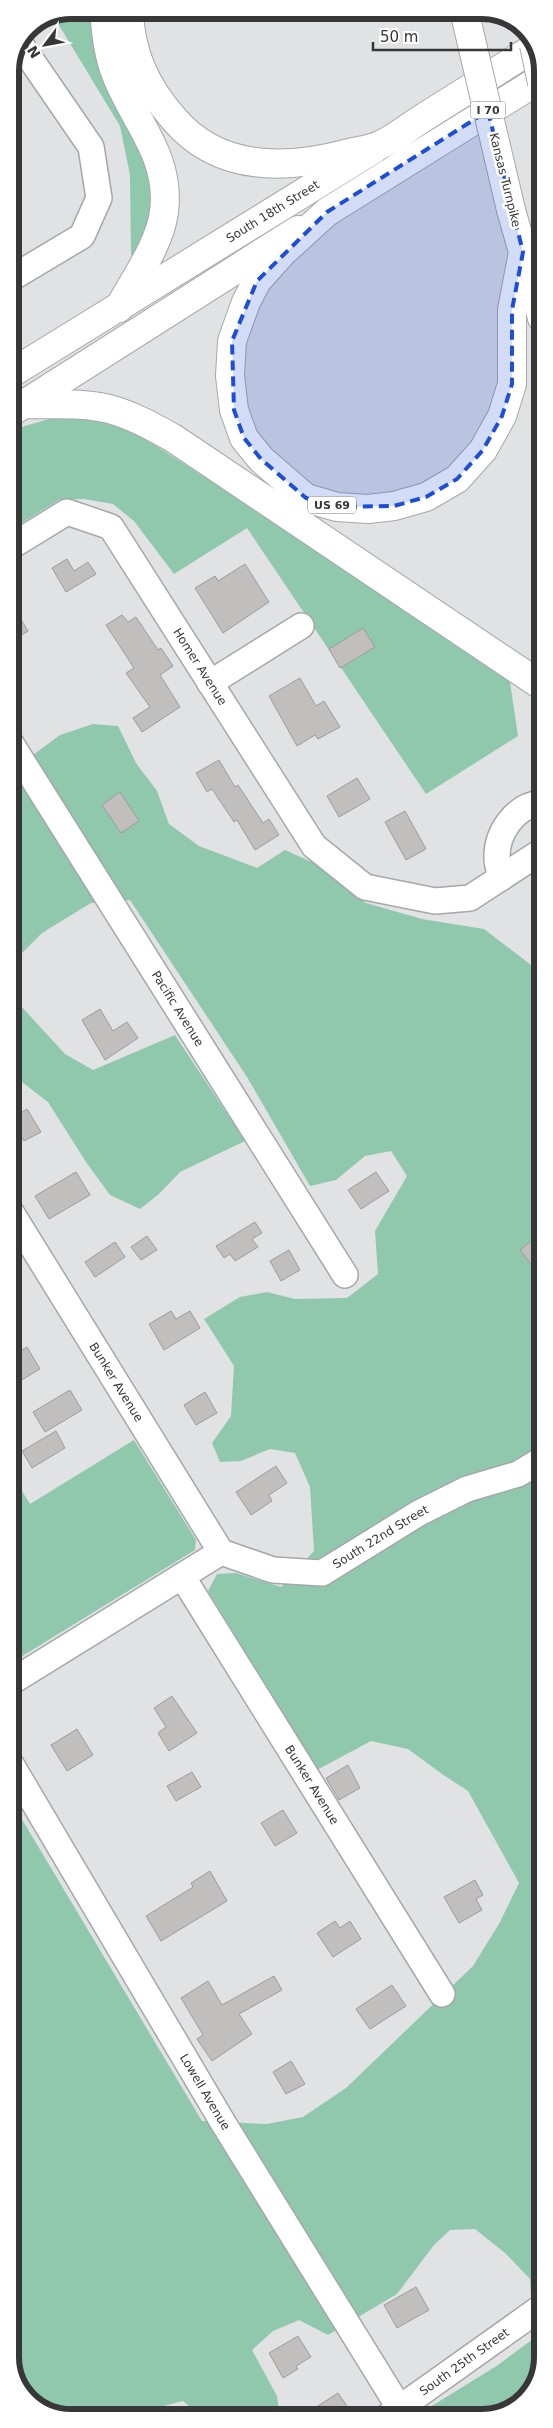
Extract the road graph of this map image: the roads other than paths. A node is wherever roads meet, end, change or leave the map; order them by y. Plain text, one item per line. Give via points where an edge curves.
1 (105, 19) edge
2 (129, 19) edge
3 (466, 19) edge
4 (529, 49) edge
5 (23, 50) edge
6 (534, 83) edge
7 (379, 145) junction
8 (327, 212) junction
9 (523, 252) junction
10 (19, 274) edge
11 (534, 290) edge
12 (119, 308) junction
13 (19, 369) edge
14 (19, 407) edge
15 (19, 408) edge
16 (19, 541) edge
17 (301, 626) dead end
18 (534, 681) edge
19 (210, 683) junction
20 (19, 756) edge
21 (534, 805) edge
22 (534, 857) edge
23 (501, 878) junction
24 (19, 1227) edge
25 (345, 1276) dead end
26 (534, 1464) edge
27 (221, 1552) junction
28 (182, 1576) junction
29 (19, 1677) edge
30 (19, 1778) edge
31 (442, 1994) dead end
32 (534, 2313) edge
33 (394, 2409) edge
34 (404, 2409) edge

1 - 12 main road via 106,42 117,77 156,150 165,184 164,213 151,250
2 - 7 main road via 138,64 157,100 183,130 217,152 274,166 323,160
3 - 9 main road, Kansas Turnpike / I 70, bridge
4 - 7 main road, South 18th Street
5 - 10 street via 91,147 100,198 82,236
6 - 8 main road, US 69
7 - 12 main road, South 18th Street
8 - 9 main road, US 69 via 257,281 232,341 230,376 234,410 244,438 260,459 306,498 337,507 368,509 426,498 457,480 483,450 502,416 512,384 512,310
8 - 14 main road
9 - 11 main road, Kansas Turnpike / I 70
12 - 13 main road, South 18th Street
15 - 18 main road via 72,405 108,409 136,418 173,438
16 - 19 street, Homer Avenue via 67,512 111,526
17 - 19 street
19 - 23 street, Homer Avenue via 314,846 366,887 435,901 470,898
20 - 25 street, Pacific Avenue
21 - 23 street via 506,825 498,842
22 - 23 street
24 - 27 street, Bunker Avenue
26 - 27 street, South 22nd Street via 518,1474 467,1489 419,1513 322,1573 273,1570
27 - 28 street
28 - 29 street
28 - 31 street, Bunker Avenue
30 - 33 street, Lowell Avenue
32 - 34 street, South 25th Street

